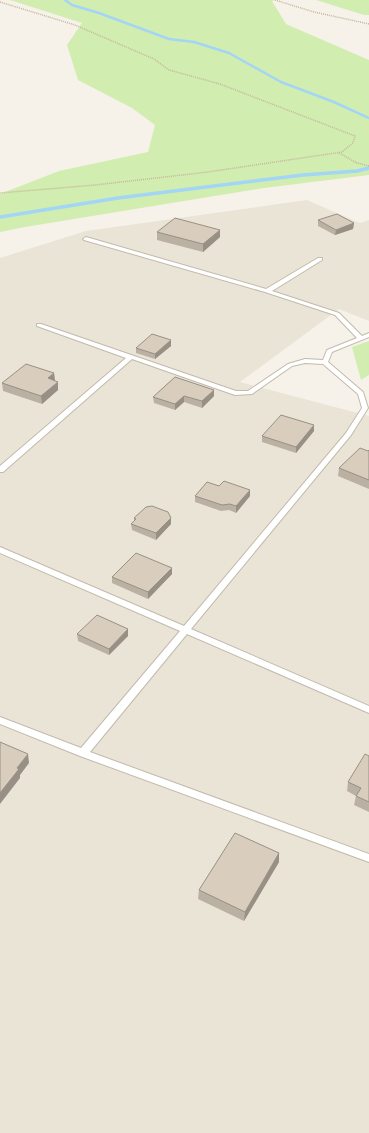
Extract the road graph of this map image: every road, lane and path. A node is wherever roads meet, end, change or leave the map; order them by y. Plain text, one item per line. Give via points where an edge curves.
1 (275, 0) edge
2 (0, 2) edge
3 (369, 24) edge
4 (338, 153) junction
5 (369, 166) edge
6 (0, 193) edge
7 (86, 239) dead end
8 (320, 259) dead end
9 (267, 291) junction
10 (39, 325) dead end
11 (369, 335) edge
12 (361, 338) junction
13 (131, 358) junction
14 (325, 362) junction
15 (0, 470) edge
16 (0, 550) edge
17 (185, 631) junction
18 (369, 710) edge
19 (0, 720) edge
20 (83, 753) junction
21 (369, 858) edge

1 - 3 path
2 - 4 path via 75,25 154,59 169,70 220,84 355,136 353,143
4 - 5 path
4 - 6 path via 193,174
7 - 9 lane
8 - 9 lane
9 - 12 lane via 336,314
10 - 13 lane
11 - 12 lane
12 - 14 lane via 329,351
13 - 14 lane via 235,393 250,393 290,365 305,361
13 - 15 lane
14 - 17 lane via 361,394 365,408 349,434
16 - 17 lane
17 - 18 lane
17 - 20 lane
19 - 20 lane
20 - 21 lane

